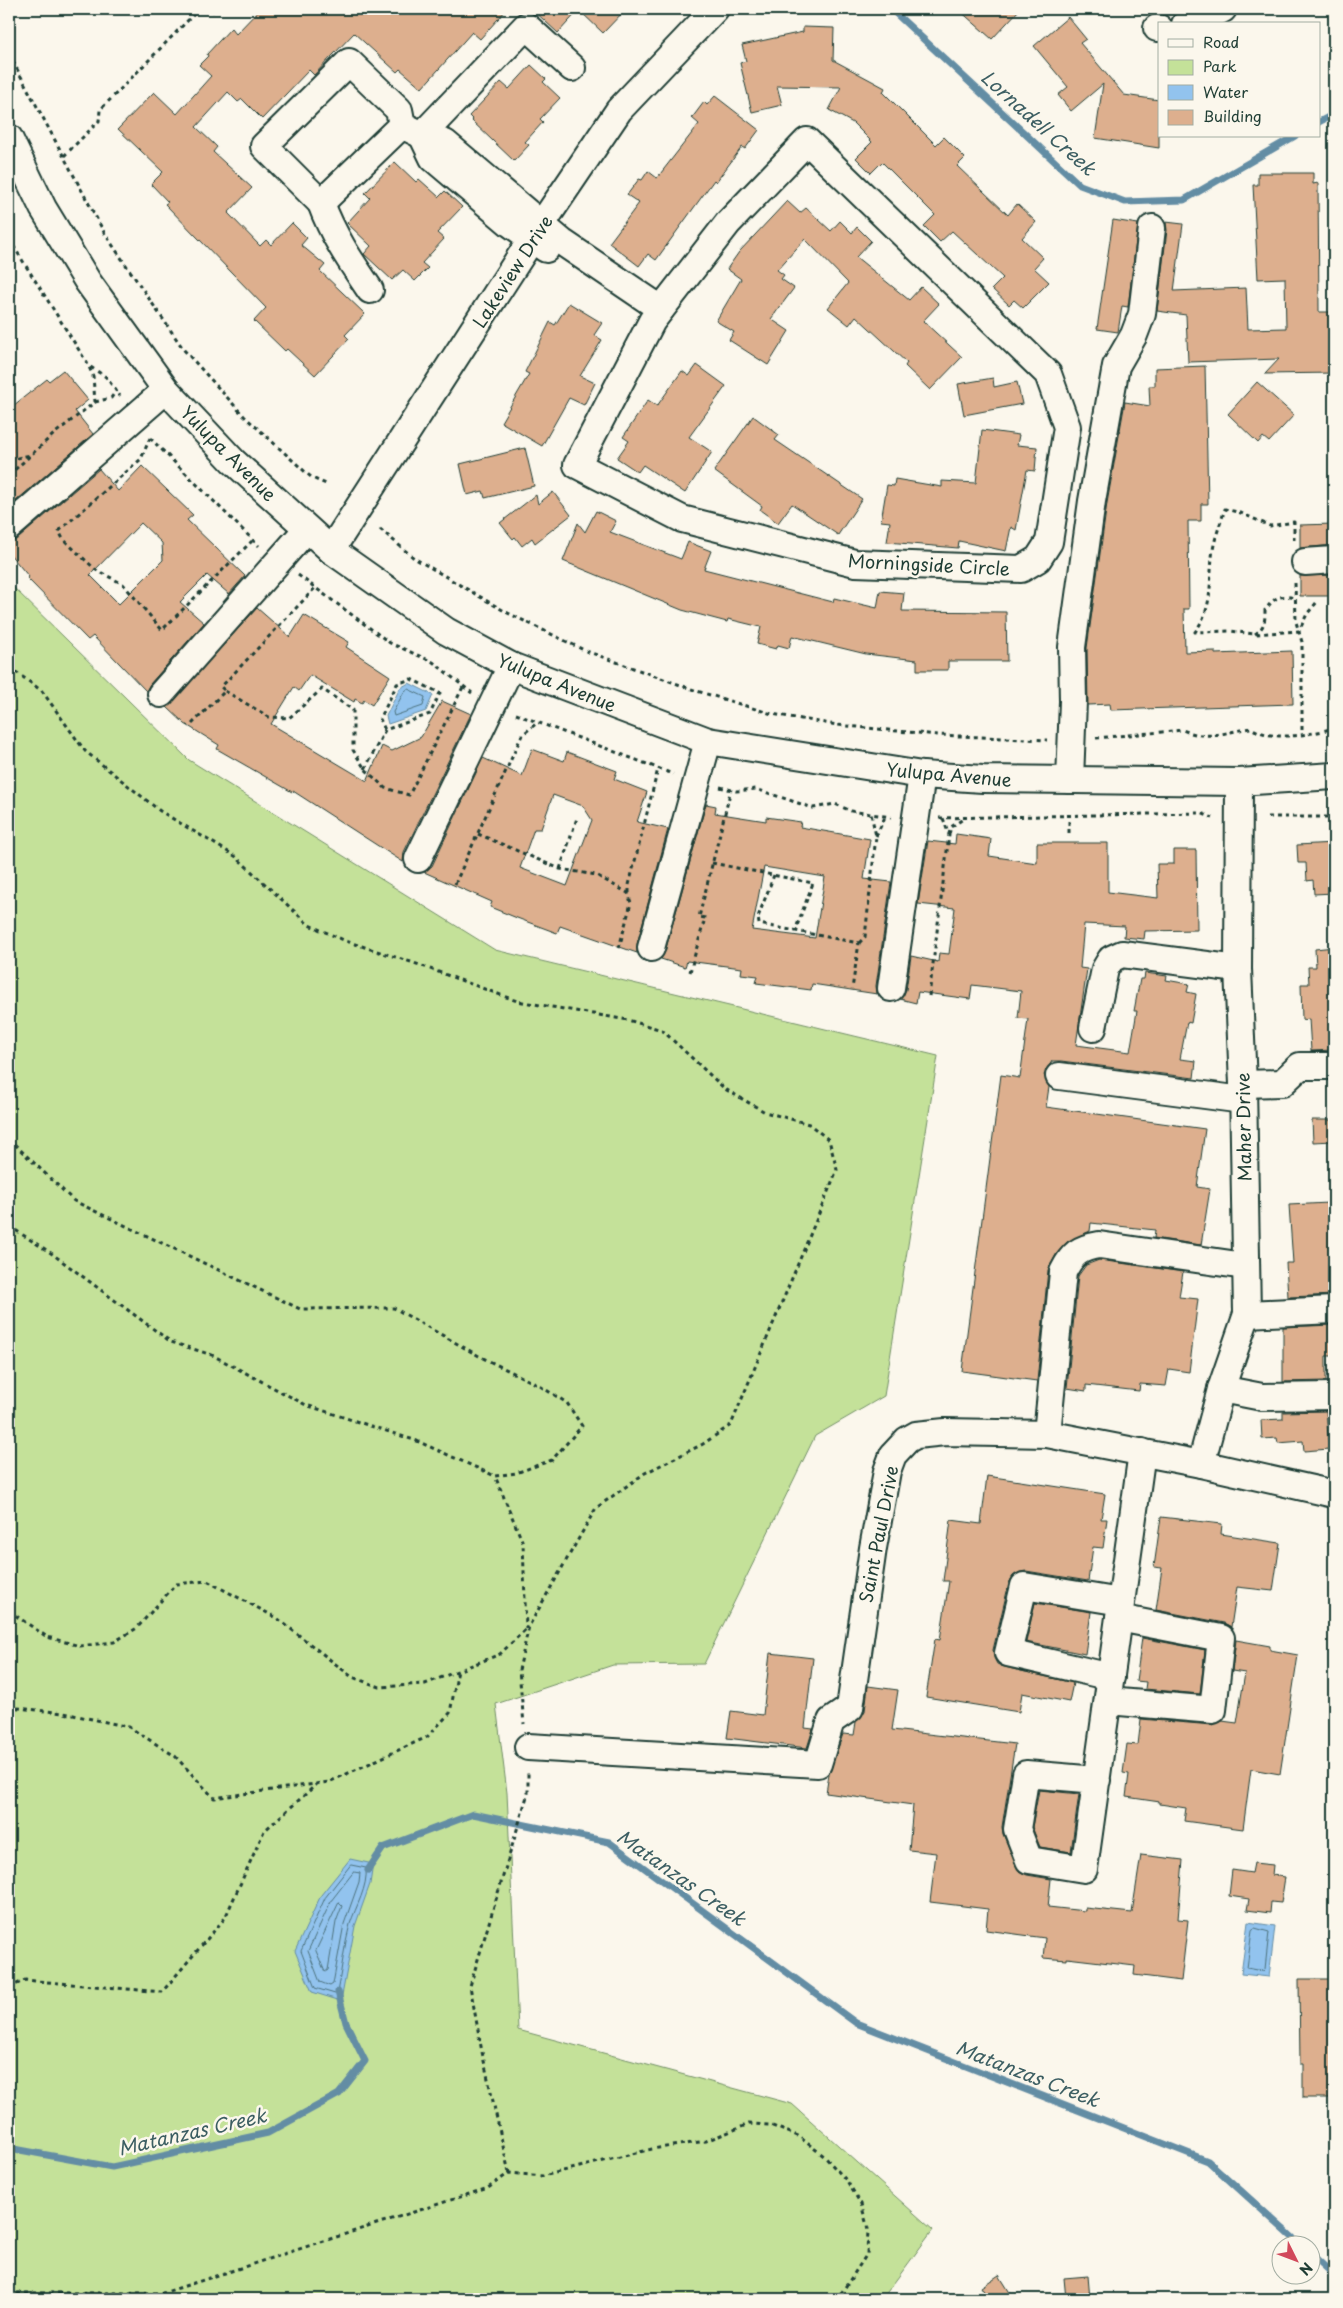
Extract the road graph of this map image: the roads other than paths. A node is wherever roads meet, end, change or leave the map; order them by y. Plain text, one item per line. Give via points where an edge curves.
1 (715, 9) edge
2 (1224, 9) edge
3 (1196, 22) edge
4 (572, 68) dead end
5 (412, 130) junction
6 (9, 138) edge
7 (321, 203) junction
8 (1152, 228) dead end
9 (536, 232) junction
10 (370, 290) dead end
11 (656, 315) junction
12 (166, 390) junction
13 (9, 527) edge
14 (307, 529) junction
15 (331, 550) junction
16 (1334, 560) edge
17 (1298, 561) road end
18 (511, 666) junction
19 (161, 694) dead end
20 (708, 741) junction
21 (922, 775) junction
22 (1334, 776) edge
23 (1070, 780) junction
24 (1239, 782) junction
25 (418, 859) dead end
26 (651, 948) dead end
27 (1238, 969) junction
28 (891, 988) dead end
29 (1093, 1028) dead end
30 (1334, 1066) edge
31 (1059, 1076) dead end
32 (1243, 1092) junction
33 (1245, 1266) junction
34 (1334, 1310) edge
35 (1248, 1314) junction
36 (1222, 1389) junction
37 (1334, 1396) edge
38 (1047, 1434) junction
39 (1142, 1452) junction
40 (1201, 1464) junction
41 (1334, 1494) edge
42 (1120, 1610) junction
43 (1109, 1689) junction
44 (528, 1747) road end
45 (1097, 1780) dead end

1 - 9 street, Lakeview Drive via 619,110
2 - 3 street
4 - 5 street via 526,26
5 - 7 street
5 - 7 street via 399,110 350,62 264,146
5 - 9 street via 433,158
6 - 12 street, Yulupa Avenue via 43,208 88,282
7 - 10 street via 339,244
8 - 23 street via 1142,314 1116,366 1092,501 1072,647
9 - 11 street
9 - 15 street, Lakeview Drive
11 - 11 street, Morningside Circle via 577,465 682,519 855,563 1021,569 1038,559 1049,542 1068,428 1048,374 807,141 728,223
12 - 13 street via 142,428
12 - 14 street, Yulupa Avenue via 233,461
14 - 15 street, Yulupa Avenue
14 - 19 street
15 - 18 street, Yulupa Avenue via 446,630
16 - 17 street
18 - 20 street, Yulupa Avenue
18 - 25 street
20 - 21 street, Yulupa Avenue
20 - 26 street
21 - 23 street, Yulupa Avenue
21 - 28 street
22 - 24 street, Yulupa Avenue
23 - 24 street, Yulupa Avenue
24 - 27 street, Maher Drive
27 - 29 street via 1122,954 1111,959 1105,969
27 - 32 street, Maher Drive
30 - 32 street via 1300,1066 1282,1083
31 - 32 street
32 - 33 street, Maher Drive
33 - 35 street, Maher Drive
33 - 38 street via 1099,1246 1083,1248 1076,1253 1063,1272
34 - 35 street
35 - 36 street, Maher Drive
36 - 37 street via 1262,1397
36 - 40 street, Maher Drive
38 - 39 street, Saint Paul Drive
38 - 44 street, Saint Paul Drive via 932,1432 907,1440 893,1455 887,1471 873,1548 850,1708 830,1721 818,1764
39 - 40 street, Saint Paul Drive
39 - 42 street
40 - 41 street, Saint Paul Drive
42 - 43 street
42 - 43 street via 1024,1586 1008,1653
42 - 43 street via 1221,1638 1214,1710
43 - 45 street

